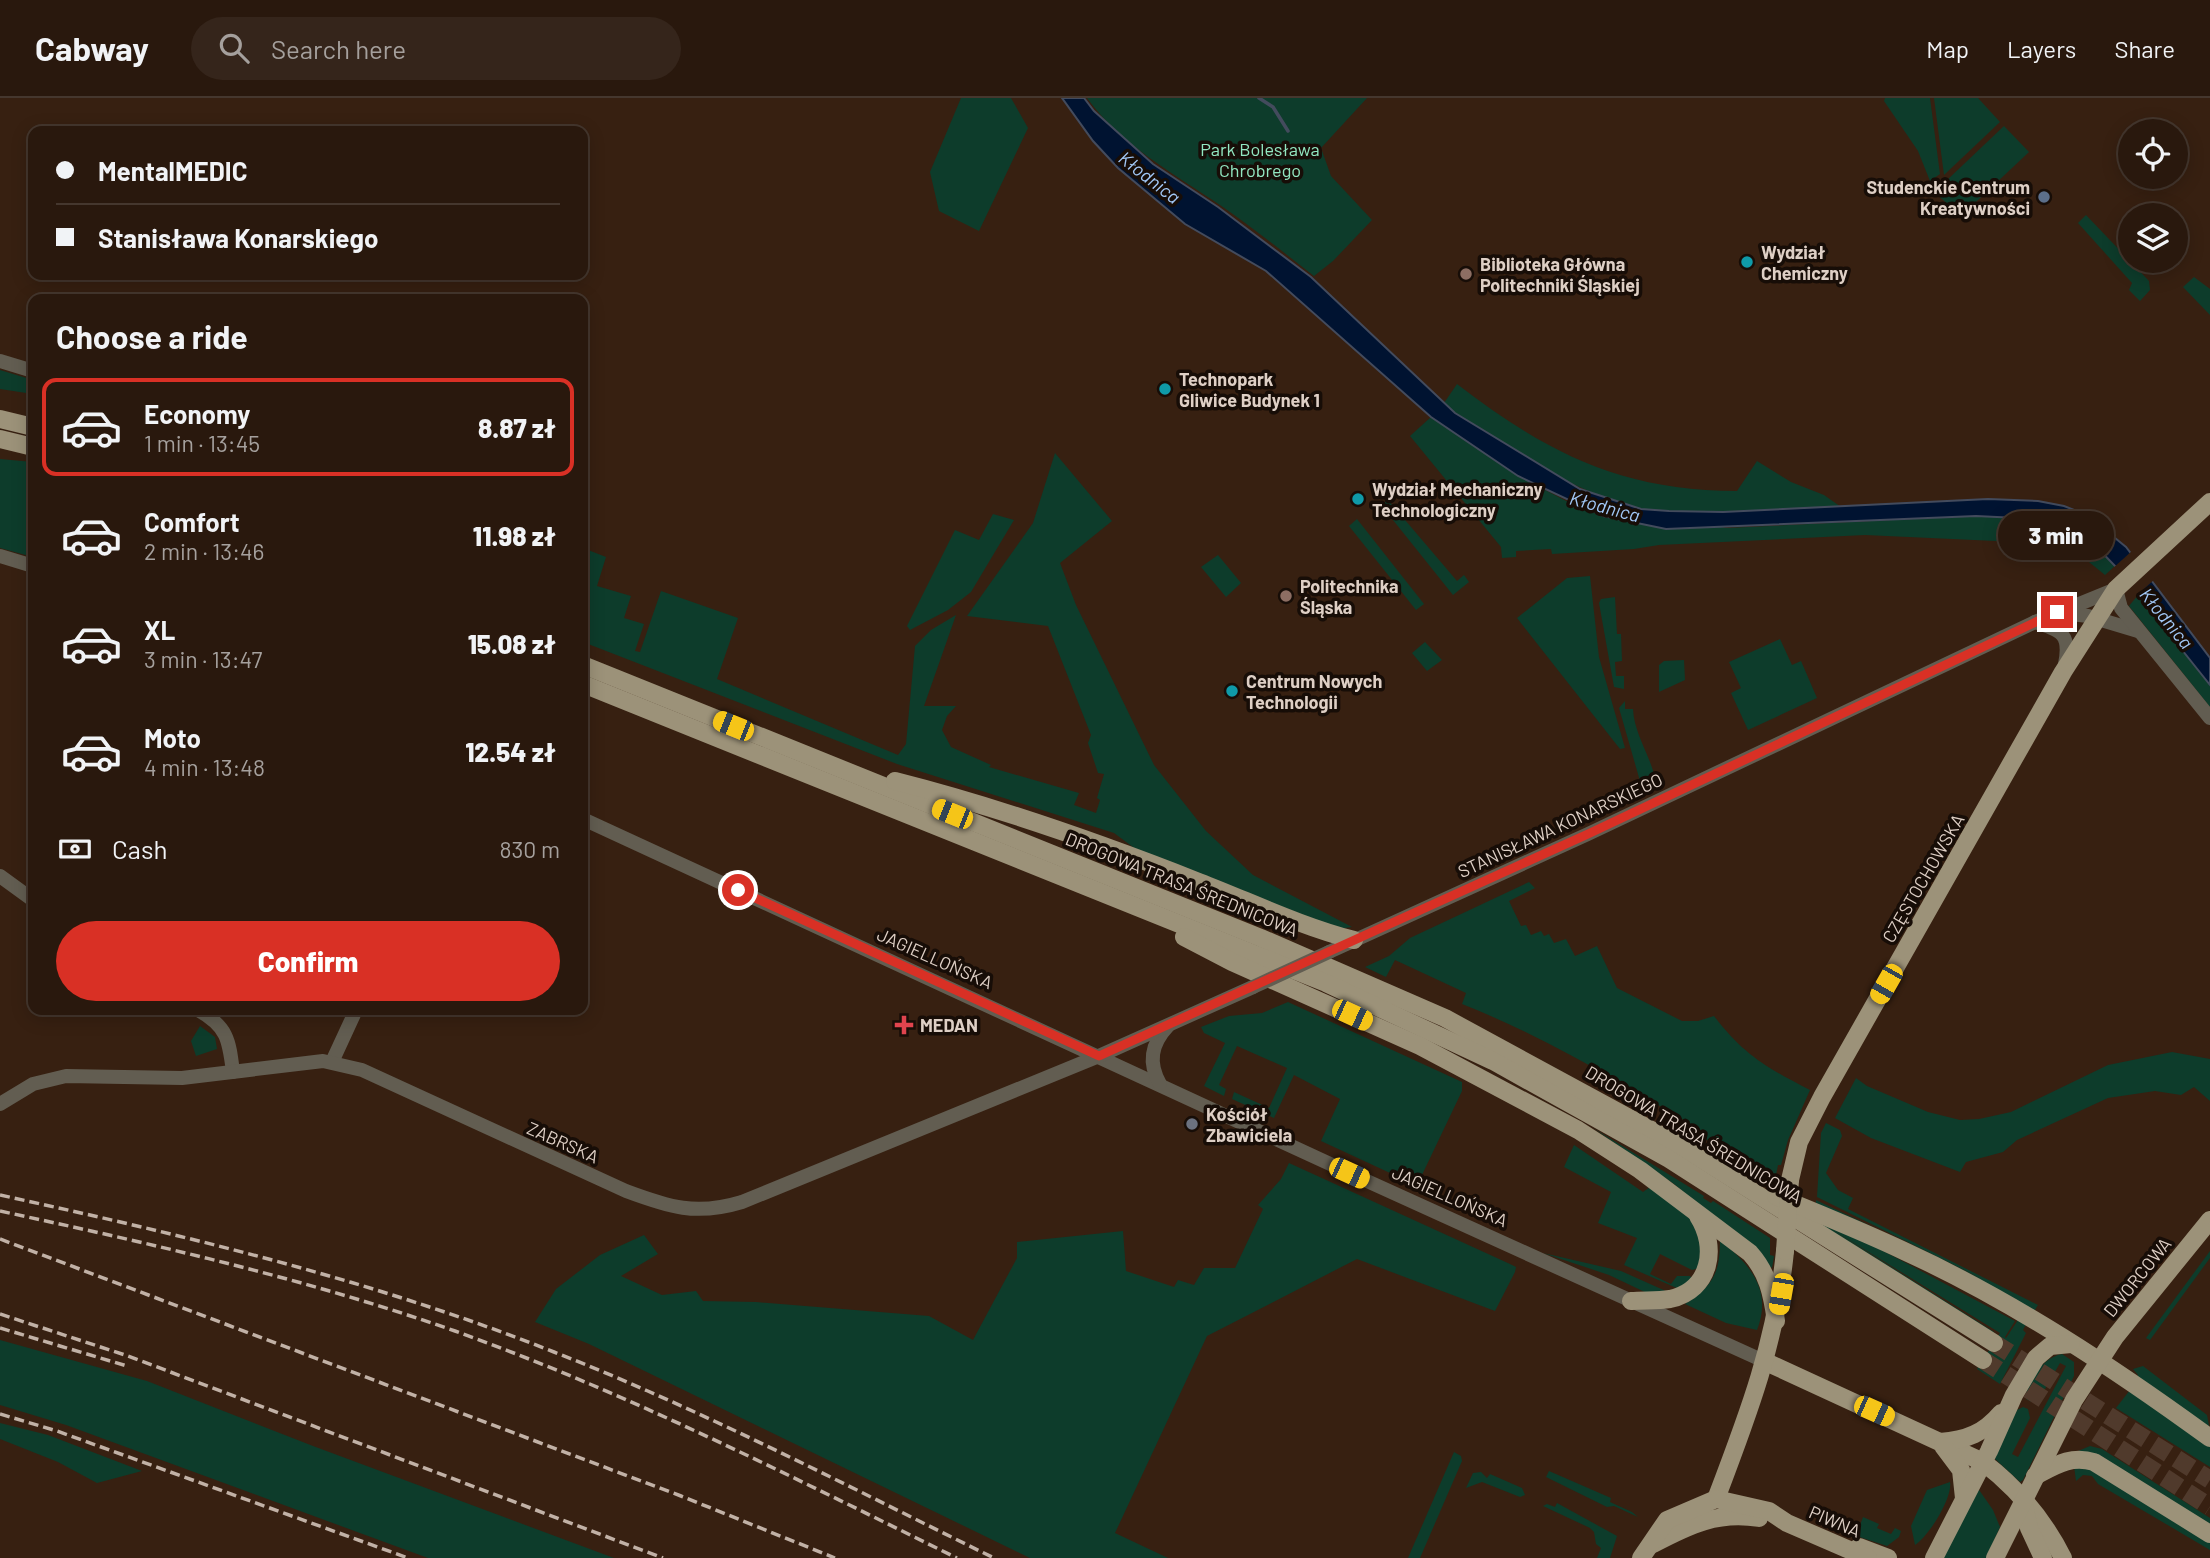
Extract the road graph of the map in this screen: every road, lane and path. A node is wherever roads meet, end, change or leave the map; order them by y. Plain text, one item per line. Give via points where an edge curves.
1 (0, 361) edge
2 (28, 369) edge
3 (0, 419) edge
4 (28, 426) edge
5 (0, 439) edge
6 (28, 446) edge
7 (0, 452) edge
8 (28, 455) edge
9 (2210, 502) edge
10 (0, 556) edge
11 (28, 564) edge
12 (2116, 589) junction
13 (2057, 612) junction
14 (2098, 618) junction
15 (2035, 622) junction
16 (2138, 631) junction
17 (588, 667) edge
18 (2063, 672) junction
19 (588, 687) edge
20 (2210, 718) edge
21 (833, 766) junction
22 (588, 820) edge
23 (0, 876) edge
24 (1107, 894) junction
25 (28, 896) edge
26 (1301, 925) junction
27 (1354, 940) junction
28 (1323, 955) junction
29 (206, 1015) edge
30 (354, 1015) edge
31 (1170, 1024) junction
32 (1099, 1056) junction
33 (332, 1062) junction
34 (233, 1072) junction
35 (1160, 1084) junction
36 (0, 1104) edge
37 (1731, 1177) junction
38 (1696, 1213) junction
39 (2210, 1220) edge
40 (1631, 1301) junction
41 (1776, 1321) junction
42 (1993, 1343) tunnel mouth
43 (2071, 1344) junction
44 (1983, 1360) tunnel mouth
45 (2099, 1361) junction
46 (1766, 1362) junction
47 (2012, 1399) junction
48 (2210, 1438) edge
49 (1939, 1442) junction
50 (1983, 1462) junction
51 (2035, 1476) junction
52 (1716, 1499) junction
53 (1964, 1499) junction
54 (2023, 1501) junction
55 (1787, 1523) junction
56 (1947, 1531) junction
57 (2210, 1534) edge
58 (1825, 1539) junction
59 (1645, 1552) edge
60 (1868, 1558) edge
61 (1888, 1558) edge
62 (1919, 1558) edge
63 (1934, 1558) edge
64 (1995, 1558) edge
65 (2043, 1558) edge
66 (2063, 1558) edge

1 - 2 street
3 - 4 main road
5 - 6 main road
7 - 8 main road
9 - 12 main road, CZĘSTOCHOWSKA
10 - 11 street
12 - 13 street, STANISŁAWA KONARSKIEGO
12 - 14 main road, CZĘSTOCHOWSKA
12 - 16 street via 2118,603
13 - 14 street
13 - 15 street, STANISŁAWA KONARSKIEGO
14 - 16 street
14 - 18 main road, CZĘSTOCHOWSKA
15 - 18 street via 2061,632 2067,640
15 - 27 street, STANISŁAWA KONARSKIEGO
16 - 20 street
17 - 21 main road, DROGOWA TRASA ŚREDNICOWA
18 - 41 main road, CZĘSTOCHOWSKA, bridge via 1798,1142
19 - 24 main road, DROGOWA TRASA ŚREDNICOWA
21 - 26 main road via 949,795 1064,832
21 - 37 main road, DROGOWA TRASA ŚREDNICOWA via 1397,996 1600,1100
22 - 32 street, JAGIELLOŃSKA
23 - 25 street
24 - 38 main road via 1232,962 1419,1046 1543,1111 1610,1150
24 - 44 main road, DROGOWA TRASA ŚREDNICOWA via 1326,984 1493,1061 1669,1159
26 - 27 main road
26 - 28 main road
27 - 28 street, STANISŁAWA KONARSKIEGO
28 - 31 street, STANISŁAWA KONARSKIEGO, bridge
29 - 34 street via 227,1034
30 - 33 street
31 - 32 street, STANISŁAWA KONARSKIEGO
31 - 35 street via 1153,1049 1153,1068
32 - 33 street, ZABRSKA via 742,1202 704,1210 671,1207 625,1191 362,1070
32 - 35 street, JAGIELLOŃSKA
33 - 34 street, ZABRSKA
34 - 36 street, ZABRSKA via 170,1079 57,1078 24,1088
35 - 40 street, JAGIELLOŃSKA
37 - 42 main road, DROGOWA TRASA ŚREDNICOWA
37 - 43 main road via 1905,1251
38 - 40 main road via 1706,1228 1710,1254 1697,1284 1669,1299
38 - 41 main road via 1759,1263 1769,1283
39 - 45 main road, DWORCOWA
40 - 46 street, JAGIELLOŃSKA
41 - 46 main road, CZĘSTOCHOWSKA
43 - 45 main road
43 - 47 main road via 2050,1346 2040,1353
45 - 48 main road
45 - 51 main road, DWORCOWA
46 - 49 main road, JAGIELLOŃSKA
46 - 52 main road, CZĘSTOCHOWSKA
47 - 49 main road via 1976,1435
47 - 50 main road
49 - 50 main road, JAGIELLOŃSKA
49 - 53 main road via 1961,1470
50 - 53 main road
50 - 54 main road, JAGIELLOŃSKA
51 - 54 main road, DWORCOWA
51 - 57 main road via 2068,1460 2094,1462
52 - 55 main road, PIWNA via 1769,1511
52 - 59 main road, PIWNA via 1667,1520
53 - 56 main road
54 - 64 main road, DWORCOWA
54 - 65 main road
54 - 66 main road, JAGIELLOŃSKA via 2040,1517
55 - 58 main road, PIWNA
55 - 59 main road, PIWNA via 1742,1516 1709,1518
56 - 62 main road
56 - 63 main road
58 - 60 main road, PIWNA
58 - 61 main road

